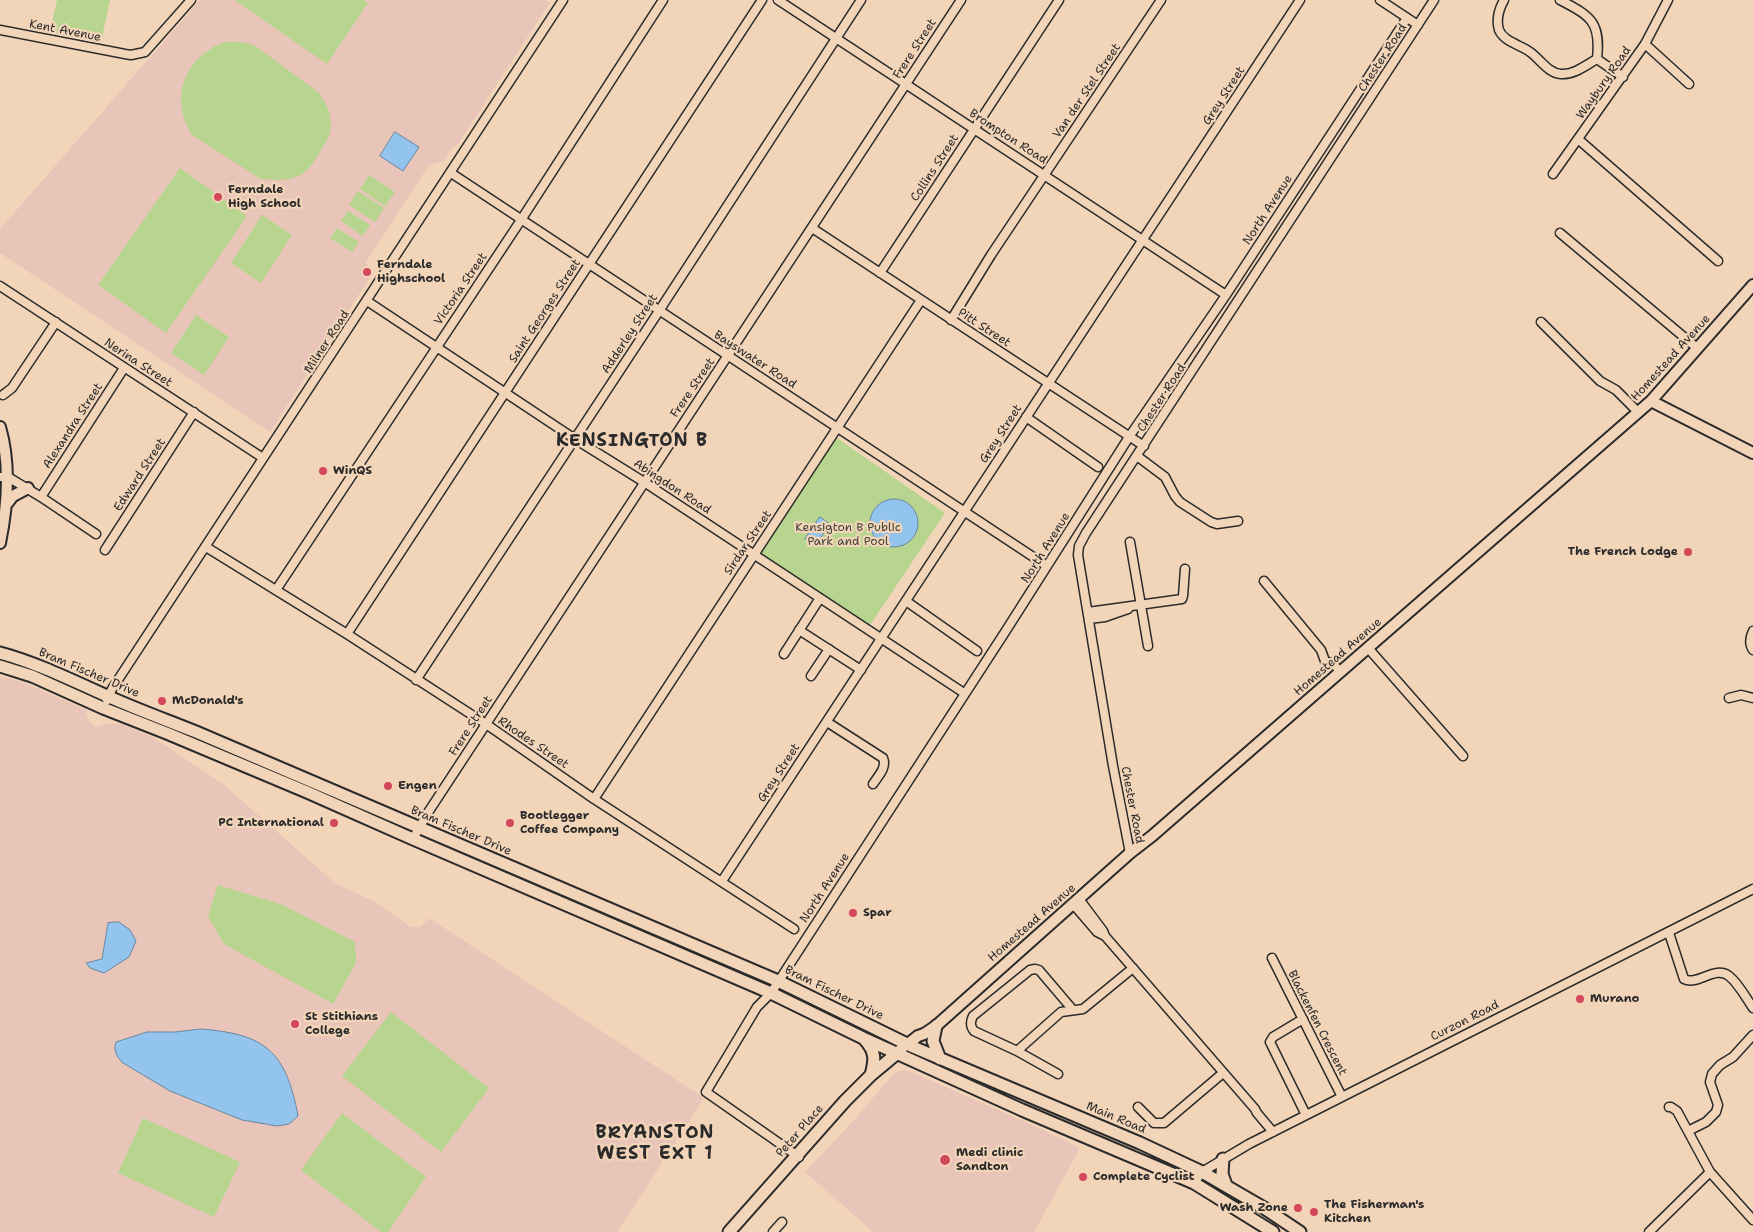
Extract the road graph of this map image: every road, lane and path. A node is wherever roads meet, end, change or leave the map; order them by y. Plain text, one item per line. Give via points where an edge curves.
1 (191, 0) edge
2 (563, 0) edge
3 (663, 0) edge
4 (762, 0) edge
5 (778, 0) edge
6 (861, 0) edge
7 (961, 0) edge
8 (1058, 0) edge
9 (1161, 0) edge
10 (1300, 0) edge
11 (1380, 0) edge
12 (1434, 0) edge
13 (1504, 0) edge
14 (1560, 0) edge
15 (1668, 0) edge
16 (1407, 18) junction
17 (1418, 25) junction
18 (0, 30) edge
19 (836, 38) junction
20 (1644, 44) junction
21 (1597, 59) junction
22 (1623, 76) junction
23 (905, 84) junction
24 (1689, 84) dead end
25 (974, 129) junction
26 (1578, 139) junction
27 (450, 173) junction
28 (1045, 174) junction
29 (1552, 174) dead end
30 (521, 220) junction
31 (812, 228) junction
32 (1560, 233) dead end
33 (1142, 240) junction
34 (1718, 261) dead end
35 (589, 264) junction
36 (880, 273) junction
37 (1753, 285) edge
38 (0, 286) edge
39 (1226, 295) junction
40 (921, 300) junction
41 (367, 301) junction
42 (659, 311) junction
43 (951, 320) junction
44 (56, 322) junction
45 (1541, 322) dead end
46 (436, 346) junction
47 (1697, 348) junction
48 (728, 356) junction
49 (124, 368) junction
50 (1047, 383) junction
51 (506, 391) junction
52 (3, 395) dead end
53 (1651, 401) junction
54 (194, 412) junction
55 (1638, 412) junction
56 (1026, 417) junction
57 (0, 426) edge
58 (838, 428) junction
59 (1129, 437) junction
60 (575, 439) junction
61 (1144, 446) junction
62 (1753, 452) edge
63 (1137, 456) junction
64 (263, 458) junction
65 (1098, 467) dead end
66 (4, 477) edge
67 (644, 482) junction
68 (28, 488) junction
69 (42, 496) junction
70 (6, 505) junction
71 (965, 511) junction
72 (1238, 521) dead end
73 (96, 534) dead end
74 (1130, 542) dead end
75 (0, 543) edge
76 (206, 547) junction
77 (104, 550) dead end
78 (754, 554) junction
79 (1048, 566) junction
80 (1185, 569) dead end
81 (1264, 581) dead end
82 (276, 590) junction
83 (820, 598) junction
84 (906, 601) junction
85 (1139, 605) junction
86 (1089, 616) junction
87 (799, 630) junction
88 (1753, 631) edge
89 (346, 634) junction
90 (881, 638) junction
91 (0, 644) edge
92 (1148, 646) dead end
93 (1368, 648) junction
94 (829, 649) junction
95 (1753, 650) edge
96 (977, 651) dead end
97 (0, 653) edge
98 (784, 654) dead end
99 (25, 660) junction
100 (0, 666) edge
101 (1336, 667) junction
102 (860, 670) junction
103 (811, 676) dead end
104 (416, 680) junction
105 (964, 694) junction
106 (109, 697) junction
107 (1729, 698) dead end
108 (1753, 698) edge
109 (103, 708) junction
110 (826, 722) junction
111 (486, 724) junction
112 (1463, 756) dead end
113 (873, 784) dead end
114 (594, 799) junction
115 (419, 828) junction
116 (413, 839) junction
117 (1130, 853) junction
118 (722, 881) junction
119 (1753, 889) edge
120 (1076, 902) junction
121 (794, 929) dead end
122 (1669, 933) junction
123 (1272, 958) dead end
124 (1133, 968) junction
125 (778, 981) junction
126 (770, 993) junction
127 (1753, 1008) edge
128 (1073, 1010) junction
129 (1302, 1019) junction
130 (936, 1026) junction
131 (1753, 1035) edge
132 (863, 1038) junction
133 (911, 1046) junction
134 (1017, 1051) junction
135 (899, 1054) junction
136 (940, 1059) junction
137 (1223, 1073) junction
138 (1058, 1074) dead end
139 (871, 1075) junction
140 (1342, 1097) junction
141 (1138, 1107) dead end
142 (1668, 1107) dead end
143 (1306, 1115) junction
144 (1275, 1131) junction
145 (1688, 1131) junction
146 (798, 1157) junction
147 (1222, 1159) junction
148 (1202, 1172) junction
149 (1710, 1172) junction
150 (1194, 1183) junction
151 (1226, 1185) junction
152 (1753, 1220) edge
153 (782, 1222) dead end
154 (729, 1232) edge
155 (735, 1232) edge
156 (772, 1232) edge
157 (1273, 1232) edge
158 (1300, 1232) edge
159 (1649, 1232) edge

1 - 18 street, Kent Avenue via 144,52 125,54
2 - 27 street, Milner Road
3 - 30 street, Victoria Street
4 - 35 street, Saint Georges Street
5 - 19 street, Brompton Road
6 - 19 street, Adderley Street
7 - 23 street, Frere Street
8 - 25 street, Collins Street
9 - 28 street, Van der Stel Street
10 - 33 street, Grey Street
11 - 16 street
12 - 17 street, Chester Road
13 - 21 street via 1498,19 1501,33 1529,51 1544,66 1564,74
14 - 21 street via 1590,18 1597,36
15 - 20 street, Waybury Road
16 - 17 street
16 - 39 street, North Avenue
17 - 61 street, Chester Road
19 - 23 street, Brompton Road
19 - 42 street, Adderley Street
20 - 22 street, Waybury Road
20 - 24 street
21 - 22 street
22 - 26 street, Waybury Road
23 - 25 street, Brompton Road
23 - 31 street, Frere Street
25 - 28 street, Brompton Road
25 - 36 street, Collins Street
26 - 29 street, Waybury Road
26 - 34 street
27 - 30 street, Bayswater Road
27 - 41 street, Milner Road
28 - 33 street, Brompton Road
28 - 43 street, Van der Stel Street
30 - 35 street, Bayswater Road
30 - 46 street, Victoria Street
31 - 36 street, Pitt Street
31 - 48 street, Frere Street
32 - 47 street
33 - 39 street, Brompton Road
33 - 50 street, Grey Street
35 - 42 street, Bayswater Road
35 - 51 street, Saint Georges Street
36 - 40 street, Pitt Street
37 - 47 street, Homestead Avenue
38 - 44 street, Nerina Street
39 - 59 street, North Avenue
40 - 43 street, Pitt Street
40 - 58 street, Sirdar Street
41 - 46 street, Abingdon Road
41 - 64 street, Milner Road
42 - 48 street, Bayswater Road
42 - 60 street, Adderley Street
43 - 50 street, Pitt Street
44 - 49 street, Nerina Street
44 - 52 street via 12,388
45 - 55 street via 1600,381 1616,390
46 - 51 street, Abingdon Road
46 - 82 street, Victoria Street
47 - 53 street, Homestead Avenue
48 - 58 street, Bayswater Road
48 - 67 street, Frere Street
49 - 54 street, Nerina Street
49 - 69 street, Alexandra Street
50 - 56 street, Grey Street
50 - 59 street, Pitt Street
51 - 60 street, Abingdon Road
51 - 89 street, Saint Georges Street
53 - 55 street, Homestead Avenue
53 - 62 street
54 - 64 street, Nerina Street
54 - 77 street, Edward Street
55 - 93 street, Homestead Avenue
56 - 65 street
56 - 71 street, Grey Street
57 - 66 street
58 - 71 street, Bayswater Road
58 - 78 street, Sirdar Street
59 - 61 street, Pitt Street
59 - 79 street, North Avenue
60 - 67 street, Abingdon Road
60 - 104 street, Adderley Street
61 - 63 street, Chester Road
63 - 72 street via 1165,477 1180,502 1211,522
63 - 86 street, Chester Road via 1079,546
64 - 76 street, Milner Road
66 - 68 street
66 - 70 street
67 - 78 street, Abingdon Road
67 - 111 street, Frere Street
68 - 69 street
68 - 70 street via 13,496
69 - 73 street
70 - 75 street
71 - 79 street, Bayswater Road
71 - 84 street, Grey Street
74 - 85 street
76 - 82 street, Rhodes Street
76 - 106 street, Milner Road
78 - 83 street, Abingdon Road
78 - 114 street, Sirdar Street
79 - 105 street, North Avenue
80 - 85 street via 1182,599
81 - 101 street via 1321,650 1331,656
82 - 89 street, Rhodes Street
83 - 87 street
83 - 90 street, Abingdon Road
84 - 90 street, Grey Street
84 - 96 street
85 - 86 street via 1105,616
85 - 92 street
86 - 117 street, Chester Road
87 - 94 street
87 - 98 street
88 - 95 street via 1750,638
89 - 104 street, Rhodes Street
90 - 102 street, Grey Street
90 - 105 street, Abingdon Road
91 - 99 main road
93 - 101 street, Homestead Avenue
93 - 112 street
94 - 102 street
94 - 103 street
97 - 99 main road, Bram Fischer Drive
99 - 106 main road, Bram Fischer Drive
100 - 109 main road, Bram Fischer Drive via 32,676
101 - 117 street, Homestead Avenue
102 - 110 street, Grey Street
104 - 111 street, Rhodes Street
105 - 125 street, North Avenue
106 - 109 street, Milner Road
106 - 115 main road, Bram Fischer Drive
107 - 108 street via 1742,695
109 - 116 main road, Bram Fischer Drive
110 - 113 street via 883,758 884,767
110 - 118 street, Grey Street
111 - 114 street, Rhodes Street
111 - 115 street, Frere Street
114 - 118 street, Rhodes Street
115 - 116 street, Frere Street
115 - 125 main road, Bram Fischer Drive
116 - 126 main road, Bram Fischer Drive
117 - 120 street, Homestead Avenue
118 - 121 street, Rhodes Street
119 - 122 street, Curzon Road
120 - 124 street
120 - 130 street, Homestead Avenue
122 - 127 street via 1684,979 1691,981 1724,974 1733,980
122 - 140 street, Curzon Road
123 - 129 street, Blackenfen Crescent
124 - 128 street via 1083,1009
124 - 137 street
125 - 126 street, North Avenue
125 - 133 main road, Bram Fischer Drive
126 - 132 main road, Bram Fischer Drive
126 - 146 street, North Avenue via 757,1007 706,1092
128 - 134 street via 1061,1012
128 - 134 street via 1039,970 1030,970 971,1021 974,1031
129 - 140 street, Blackenfen Crescent
129 - 143 street via 1270,1042
130 - 133 street, Homestead Avenue via 918,1036
130 - 136 main road via 933,1041
131 - 145 street via 1712,1074 1710,1082 1718,1105 1716,1112 1706,1122
132 - 135 main road, Bram Fischer Drive
132 - 139 main road via 875,1056
133 - 135 main road
133 - 136 main road, Main Road
134 - 138 street
135 - 139 main road, Peter Place
135 - 146 main road, Peter Place
135 - 150 main road
136 - 148 main road, Main Road
137 - 141 street via 1164,1123 1154,1123
137 - 144 street via 1255,1109 1260,1110
139 - 146 main road, Peter Place via 824,1123
140 - 143 street, Curzon Road
142 - 145 street via 1677,1111
143 - 144 street, Curzon Road
144 - 147 street, Curzon Road
145 - 149 street
146 - 154 main road, Peter Place
146 - 155 main road, Peter Place
147 - 148 street, Curzon Road
147 - 151 main road
148 - 150 street, Curzon Road
148 - 151 main road, Main Road
149 - 152 street
149 - 159 street
150 - 157 main road
151 - 158 main road, Main Road
153 - 156 street

